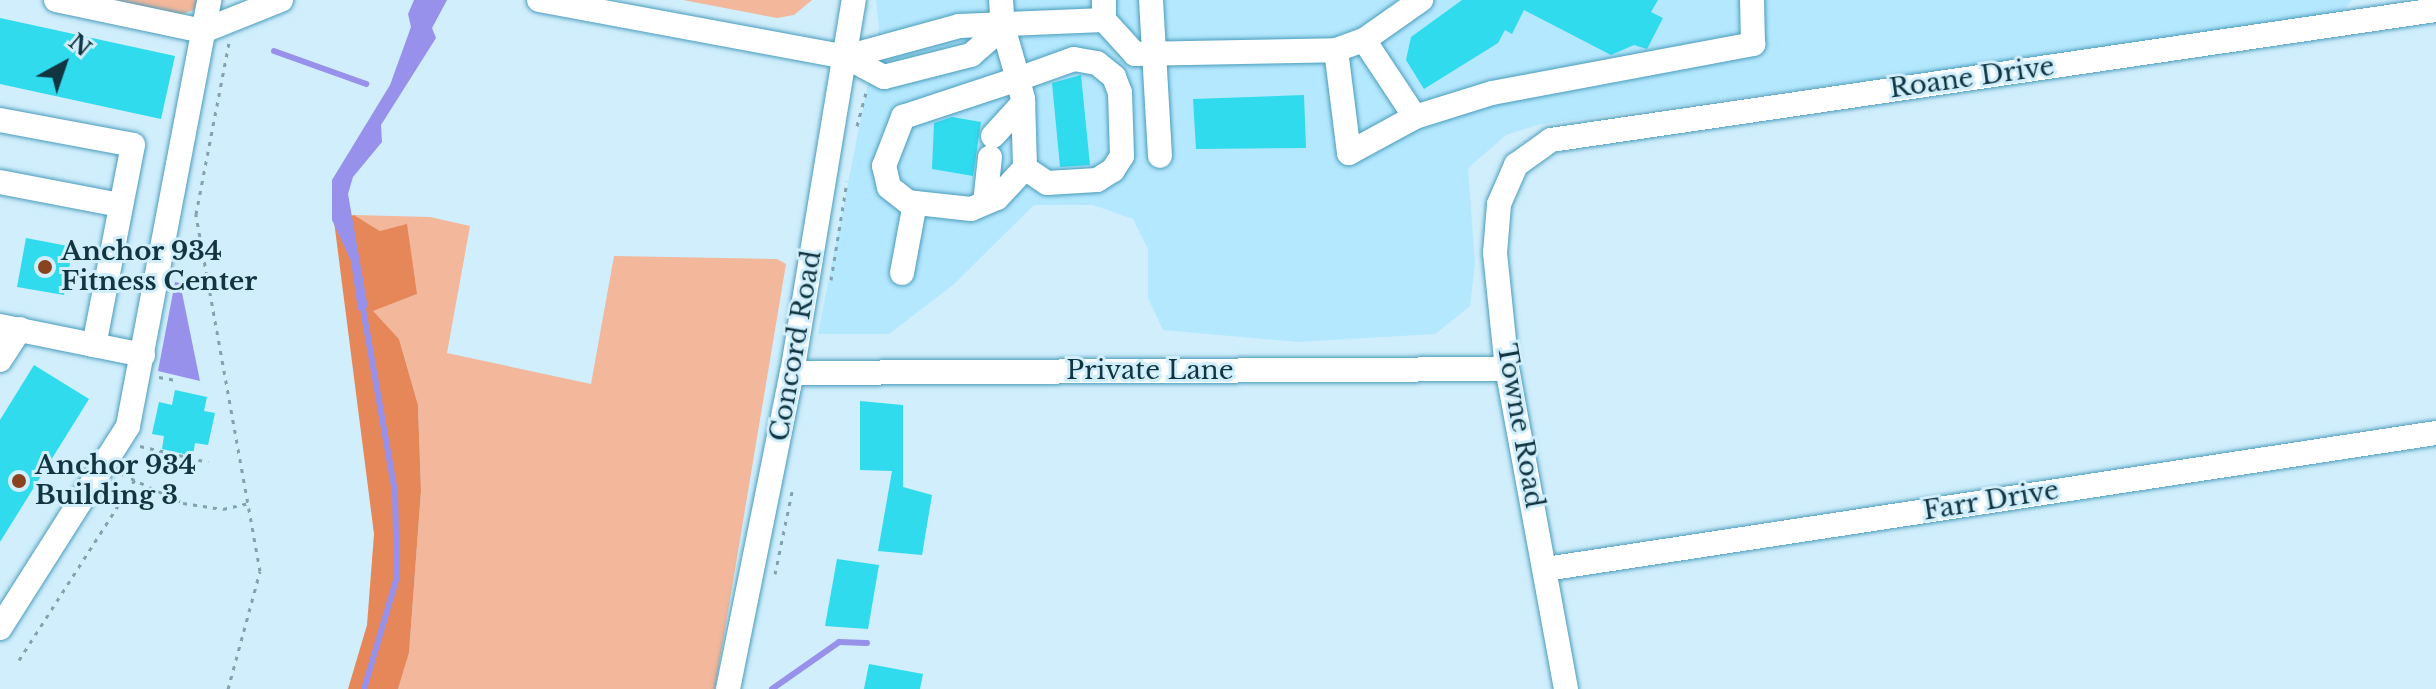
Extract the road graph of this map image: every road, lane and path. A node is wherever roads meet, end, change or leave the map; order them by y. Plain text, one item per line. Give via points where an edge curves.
1 (56, 0) edge
2 (209, 0) edge
3 (281, 0) edge
4 (539, 0) edge
5 (854, 0) edge
6 (1001, 0) edge
7 (1151, 0) edge
8 (1421, 0) edge
9 (1752, 0) edge
10 (1104, 10) edge
11 (2374, 10) edge
12 (2436, 10) edge
13 (1003, 27) junction
14 (203, 31) junction
15 (232, 31) dead end
16 (1364, 40) junction
17 (1336, 50) junction
18 (1153, 54) junction
19 (846, 57) junction
20 (1020, 91) junction
21 (1415, 117) junction
22 (0, 120) edge
23 (1160, 156) dead end
24 (1516, 165) joint
25 (1025, 168) junction
26 (0, 182) edge
27 (915, 203) junction
28 (985, 203) junction
29 (120, 205) junction
30 (902, 273) dead end
31 (10, 327) edge
32 (94, 345) junction
33 (0, 360) edge
34 (147, 366) junction
35 (1507, 369) junction
36 (792, 373) junction
37 (176, 380) dead end
38 (2436, 433) edge
39 (132, 443) dead end
40 (208, 462) dead end
41 (103, 470) junction
42 (137, 476) junction
43 (250, 503) junction
44 (1546, 569) junction
45 (0, 628) edge
46 (19, 660) dead end
47 (228, 689) edge
48 (728, 689) edge
49 (1566, 689) edge

1 - 14 street
2 - 14 street
3 - 14 street
4 - 19 street
5 - 19 street, Concord Road
6 - 13 street
7 - 18 street
8 - 16 street
9 - 21 street via 1753,44 1492,93
10 - 13 street
10 - 18 street via 1135,54
11 - 12 street, Roane Drive
11 - 24 street, Roane Drive via 1551,140
13 - 19 street via 959,26
13 - 20 street
14 - 34 street
15 - 43 path via 196,214
16 - 17 street
16 - 21 street
17 - 18 street
17 - 21 street via 1349,153
18 - 23 street
19 - 36 street, Concord Road
20 - 25 street
20 - 25 street via 1074,59 1097,63 1114,77 1120,93 1122,156 1113,170 1097,180 1047,183
20 - 27 street via 903,117 884,166 889,187
20 - 28 street via 992,147
22 - 29 street via 133,145
24 - 35 street, Towne Road via 1499,204 1495,253
25 - 28 street
26 - 29 street
27 - 28 street via 971,209
27 - 30 street
29 - 32 street
31 - 32 street
31 - 33 street
32 - 34 street
34 - 37 path
34 - 41 street via 126,435
35 - 36 street, Private Lane
35 - 44 street, Towne Road
36 - 48 street, Concord Road
38 - 44 street, Farr Drive
39 - 40 path
41 - 42 path
41 - 45 street
42 - 43 path via 183,503 223,509
42 - 46 path
43 - 47 path via 260,585
44 - 49 street, Towne Road

